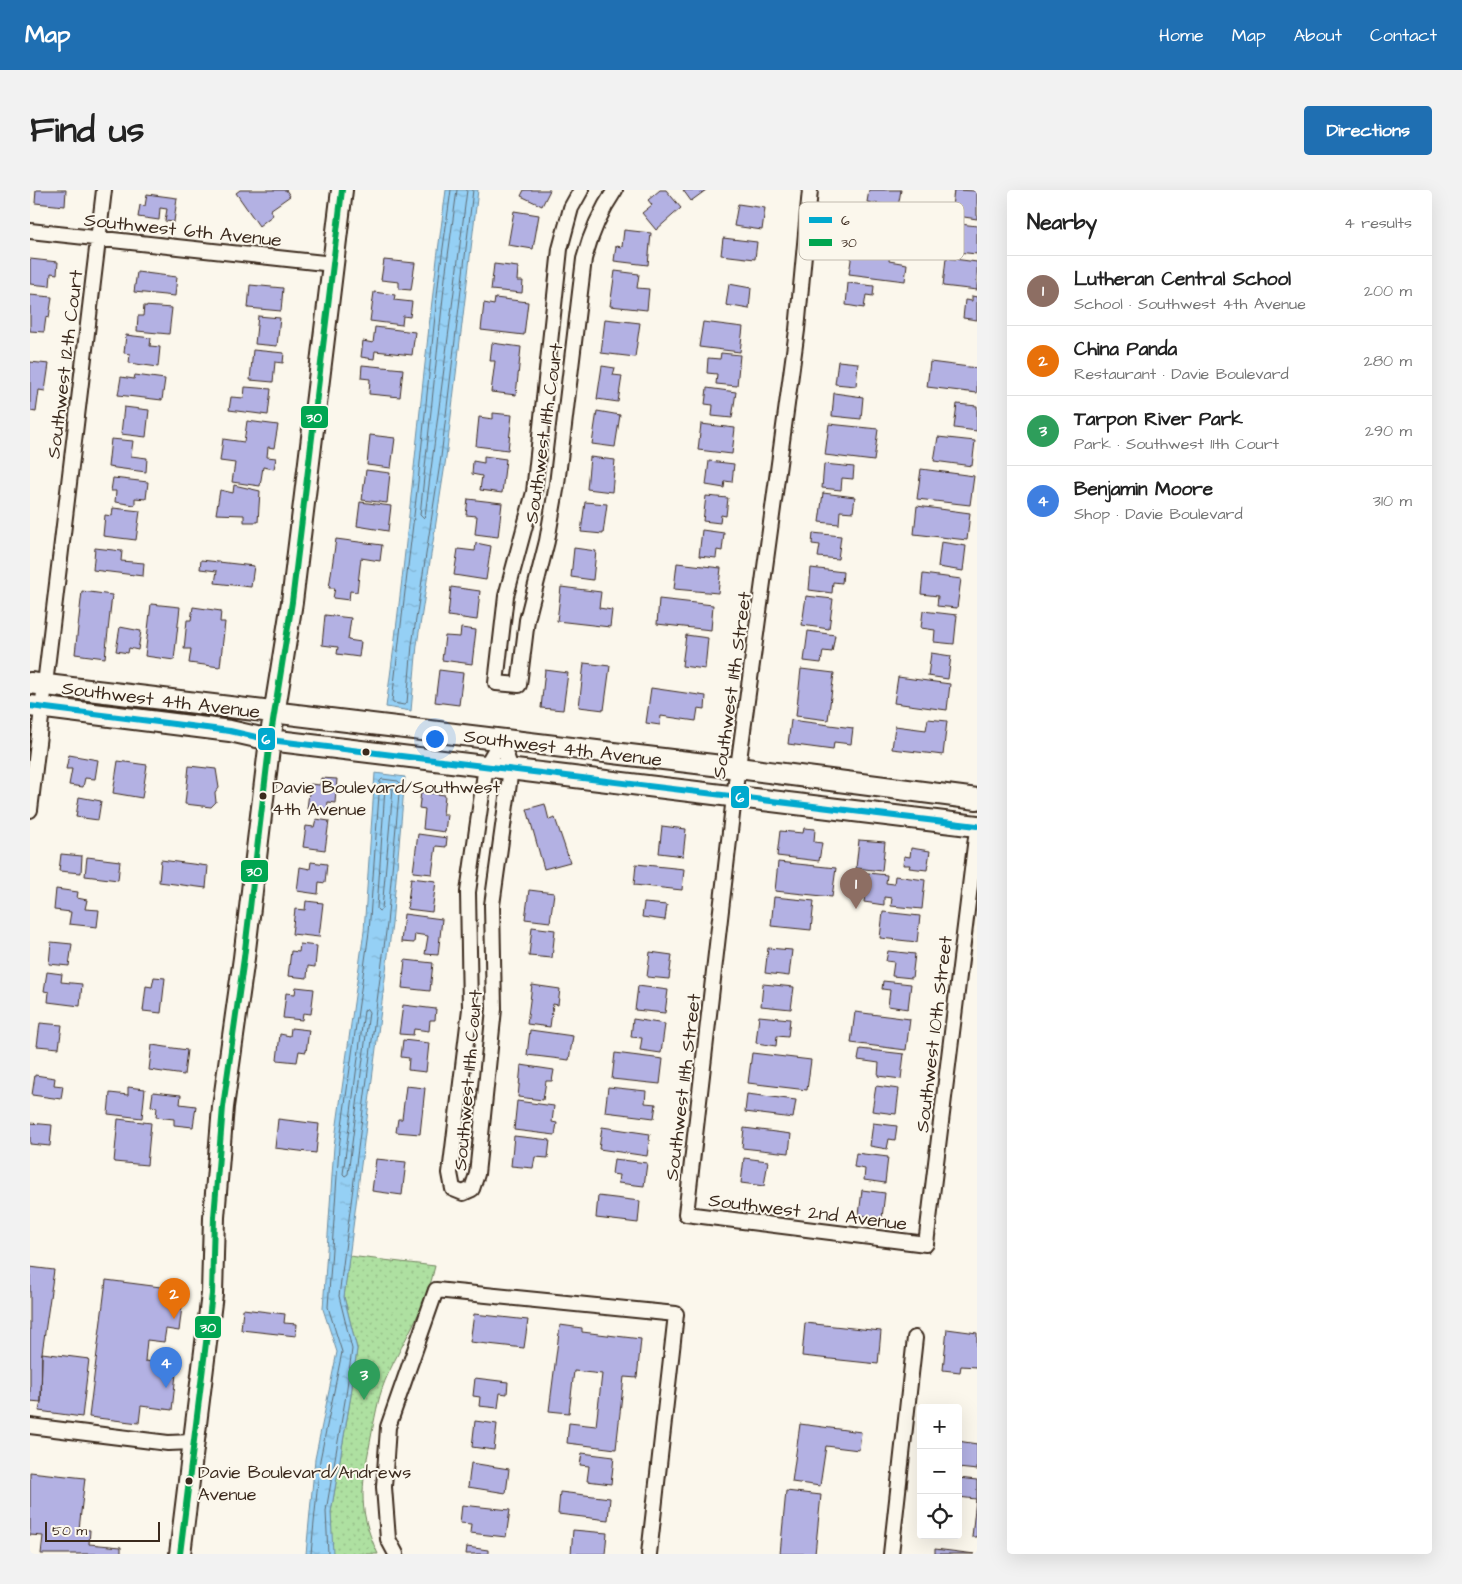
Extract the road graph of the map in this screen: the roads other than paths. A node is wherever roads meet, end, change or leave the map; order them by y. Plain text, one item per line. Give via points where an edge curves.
1 (104, 190) edge
2 (342, 190) edge
3 (581, 190) edge
4 (615, 190) edge
5 (30, 231) edge
6 (98, 240) junction
7 (804, 260) edge
8 (333, 264) junction
9 (555, 297) junction
10 (579, 300) junction
11 (38, 684) edge
12 (36, 707) edge
13 (275, 713) junction
14 (270, 740) junction
15 (502, 740) junction
16 (486, 766) junction
17 (738, 768) junction
18 (511, 769) junction
19 (734, 797) junction
20 (977, 799) edge
21 (30, 810) edge
22 (977, 828) edge
23 (686, 1214) joint
24 (926, 1244) joint
25 (915, 1338) dead end
26 (30, 1426) edge
27 (193, 1442) junction
28 (180, 1554) edge
29 (396, 1554) edge
30 (649, 1554) edge
31 (891, 1554) edge

1 - 6 street, Southwest 12th Court
2 - 8 main road
3 - 9 street, Southwest 11th Court via 571,208 560,249
4 - 10 street, Southwest 11th Court via 591,232
5 - 6 street, Southwest 6th Avenue
6 - 8 street, Southwest 6th Avenue
6 - 11 street, Southwest 12th Court
7 - 17 street, Southwest 11th Street via 797,330
8 - 13 main road via 292,602
9 - 10 street
9 - 10 street, Southwest 11th Court via 534,492 506,596 496,683 519,685 526,620 547,541 557,484
11 - 12 street, Southwest 12th Court
11 - 13 main road, Southwest 4th Avenue
12 - 14 main road, Southwest 4th Avenue via 230,731
12 - 21 street, Southwest 12th Court
13 - 14 main road
13 - 15 main road, Southwest 4th Avenue
14 - 16 main road, Southwest 4th Avenue
14 - 27 main road via 223,1107 214,1217 212,1294
15 - 16 street, Southwest 11th Court
15 - 17 main road, Southwest 4th Avenue
15 - 18 street, Southwest 11th Court
16 - 18 main road, Southwest 4th Avenue
16 - 18 street, Southwest 11th Court via 468,892 470,1009 450,1173 453,1189 463,1192 472,1189 477,1174 494,1009 492,905
17 - 19 street, Southwest 11th Street
17 - 20 main road, Southwest 4th Avenue
18 - 19 main road, Southwest 4th Avenue
19 - 22 main road, Southwest 4th Avenue
19 - 23 street, Southwest 11th Street
22 - 24 street, Southwest 10th Street
23 - 24 street, Southwest 2nd Avenue
25 - 31 street
26 - 27 street via 168,1443
27 - 28 main road
29 - 30 street via 388,1539 384,1487 388,1427 436,1290 676,1314

